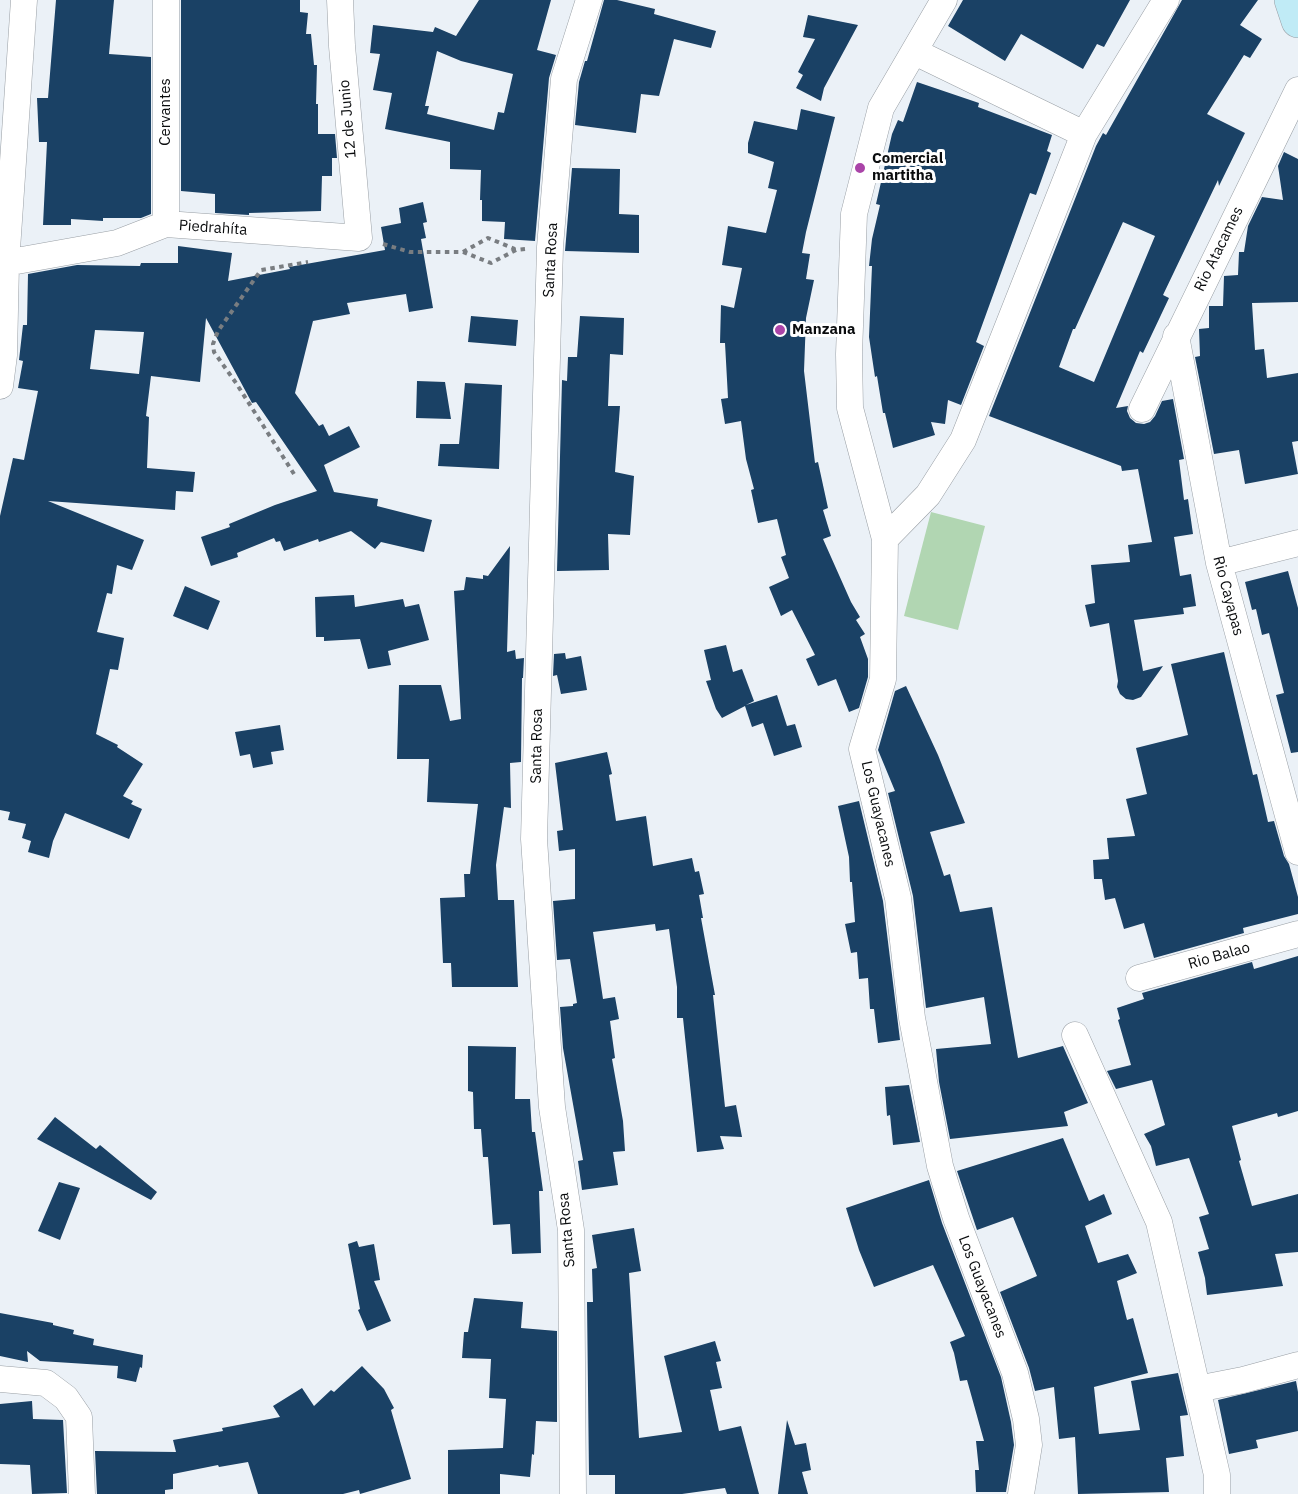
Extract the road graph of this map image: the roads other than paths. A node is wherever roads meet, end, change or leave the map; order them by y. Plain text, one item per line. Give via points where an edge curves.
1 (24, 0) edge
2 (166, 0) edge
3 (340, 0) edge
4 (589, 0) edge
5 (945, 0) edge
6 (1166, 0) edge
7 (1291, 0) edge
8 (1298, 21) edge
9 (915, 52) junction
10 (1298, 90) edge
11 (1084, 134) junction
12 (166, 224) junction
13 (359, 238) joint
14 (3, 264) edge
15 (1176, 336) junction
16 (0, 386) edge
17 (1142, 409) dead end
18 (885, 539) junction
19 (1298, 543) edge
20 (1219, 563) junction
21 (1298, 852) edge
22 (1298, 934) edge
23 (1139, 978) dead end
24 (1075, 1035) dead end
25 (1298, 1365) edge
26 (0, 1378) edge
27 (1197, 1389) junction
28 (82, 1494) edge
29 (573, 1494) edge
30 (1021, 1494) edge
31 (1217, 1494) edge

1 - 14 street
2 - 12 street, Cervantes
3 - 13 street, 12 de Junio
4 - 29 street, Santa Rosa via 564,79 550,247 534,839 552,1107 571,1230
5 - 9 street, Los Guayacanes
6 - 11 street
7 - 8 street
9 - 11 street
9 - 18 street, Los Guayacanes via 881,108 854,214 850,408
10 - 15 street, Rio Atacames
11 - 18 street via 963,440 928,495
12 - 13 street, Piedrahíta
12 - 14 street, Piedrahíta via 117,243
14 - 16 street via 4,355
15 - 17 street, Rio Atacames
15 - 20 street, Rio Cayapas
18 - 30 street, Los Guayacanes via 883,679 862,749 898,898 912,1018 940,1166 1015,1373 1026,1419 1029,1445
19 - 20 street
20 - 21 street, Rio Cayapas
22 - 23 street, Rio Balao
24 - 27 street via 1159,1222
25 - 27 street
26 - 28 street via 46,1383 66,1398 79,1417
27 - 31 street via 1217,1475

